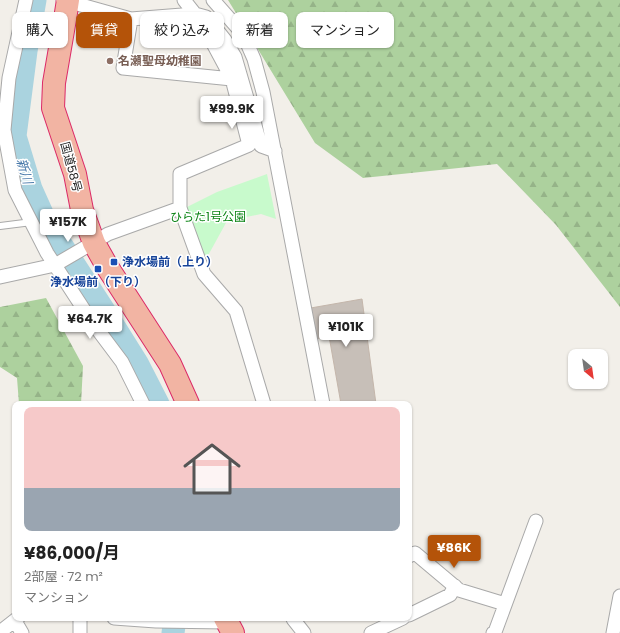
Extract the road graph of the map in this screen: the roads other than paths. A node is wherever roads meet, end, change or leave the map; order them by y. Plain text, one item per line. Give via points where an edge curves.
1 (26, 0) edge
2 (66, 0) edge
3 (184, 0) edge
4 (213, 0) edge
5 (107, 12) edge
6 (193, 12) edge
7 (224, 38) edge
8 (126, 48) edge
9 (215, 48) edge
10 (5, 72) edge
11 (232, 79) junction
12 (275, 151) junction
13 (180, 208) junction
14 (32, 222) junction
15 (0, 226) edge
16 (94, 242) junction
17 (55, 265) junction
18 (0, 277) edge
19 (142, 401) edge
20 (187, 401) edge
21 (263, 401) edge
22 (322, 401) edge
23 (536, 521) dead end
24 (412, 554) edge
25 (455, 586) junction
26 (620, 596) edge
27 (505, 604) junction
28 (412, 614) edge
29 (14, 621) edge
30 (18, 621) edge
31 (80, 621) edge
32 (135, 621) edge
33 (295, 621) edge
34 (397, 621) edge
35 (156, 624) edge
36 (228, 624) edge
37 (0, 632) edge
38 (22, 633) edge
39 (80, 633) edge
40 (304, 633) edge
41 (371, 633) edge
42 (494, 633) edge
43 (613, 633) edge

1 - 10 street
2 - 5 street
2 - 16 highway, 国道58号 via 53,108 75,174 82,210
3 - 6 street
4 - 12 street via 243,34 254,59
7 - 12 street via 235,57 261,146
8 - 11 street via 123,68
9 - 11 street
10 - 14 street via 4,130 16,190
11 - 13 street via 249,146 180,174
12 - 22 street
13 - 16 street via 108,234
13 - 21 street via 204,274 236,311
14 - 15 lane
14 - 17 street
16 - 17 street
16 - 20 highway, 国道58号 via 170,364
17 - 18 street
17 - 19 street via 122,362
23 - 27 street
24 - 25 street via 415,553
25 - 27 street via 459,590
25 - 28 street via 450,595
26 - 43 street
27 - 42 street
29 - 37 street
30 - 38 street
31 - 39 street
32 - 35 street
33 - 40 street
34 - 41 street
35 - 36 street

